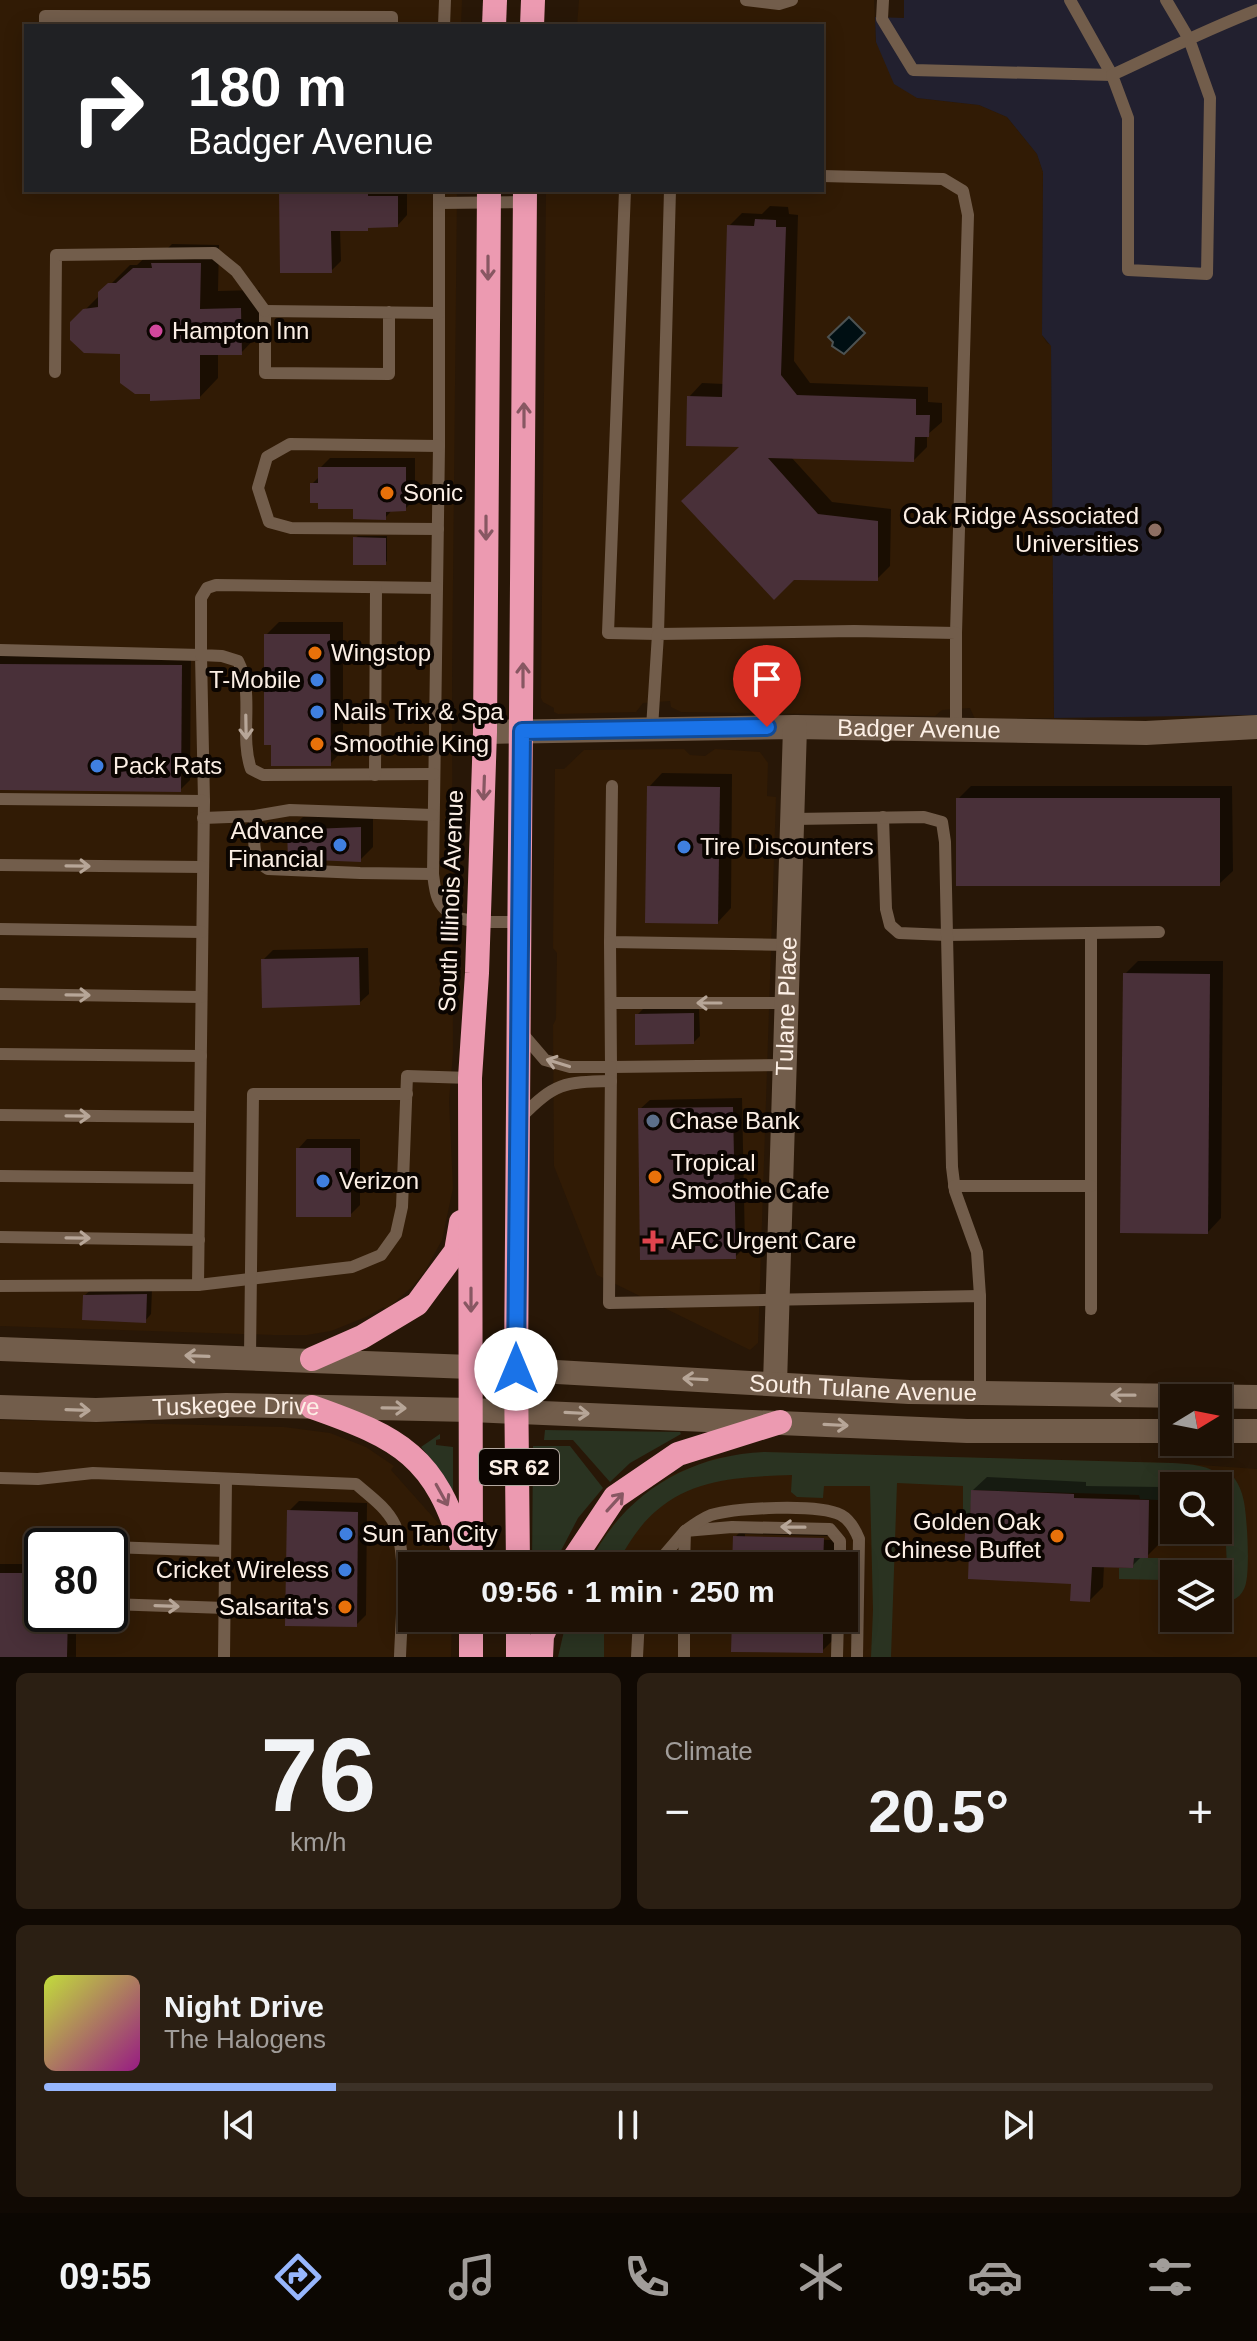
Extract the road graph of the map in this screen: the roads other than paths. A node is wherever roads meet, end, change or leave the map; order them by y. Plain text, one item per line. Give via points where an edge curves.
1 (445, 0) edge
2 (495, 0) edge
3 (533, 0) edge
4 (746, 0) edge
5 (792, 0) edge
6 (883, 0) edge
7 (1070, 0) edge
8 (1166, 0) edge
9 (1257, 10) edge
10 (45, 24) edge
11 (392, 24) edge
12 (444, 24) edge
13 (494, 24) edge
14 (532, 24) edge
15 (1189, 39) junction
16 (1112, 75) junction
17 (824, 176) edge
18 (625, 192) edge
19 (670, 192) edge
20 (439, 196) edge
21 (489, 196) edge
22 (525, 196) edge
23 (265, 311) junction
24 (389, 312) junction
25 (439, 313) junction
26 (55, 372) dead end
27 (439, 446) junction
28 (438, 529) junction
29 (376, 588) junction
30 (437, 588) junction
31 (956, 633) junction
32 (658, 634) junction
33 (0, 650) edge
34 (201, 655) junction
35 (795, 727) junction
36 (1257, 727) edge
37 (652, 728) junction
38 (956, 730) junction
39 (522, 731) junction
40 (485, 732) junction
41 (434, 774) junction
42 (375, 775) junction
43 (612, 786) dead end
44 (0, 799) edge
45 (204, 801) junction
46 (433, 815) junction
47 (255, 816) junction
48 (883, 817) junction
49 (203, 818) junction
50 (793, 819) junction
51 (0, 865) edge
52 (203, 867) junction
53 (433, 874) junction
54 (479, 921) junction
55 (521, 922) junction
56 (0, 929) edge
57 (202, 932) junction
58 (1159, 932) dead end
59 (1091, 933) junction
60 (947, 935) junction
61 (610, 942) junction
62 (789, 945) junction
63 (0, 994) edge
64 (201, 997) junction
65 (611, 1003) junction
66 (787, 1003) junction
67 (519, 1030) junction
68 (0, 1054) edge
69 (201, 1056) junction
70 (785, 1065) junction
71 (611, 1067) junction
72 (470, 1078) junction
73 (611, 1081) junction
74 (407, 1094) junction
75 (0, 1115) edge
76 (200, 1117) junction
77 (518, 1119) junction
78 (472, 1149) junction
79 (0, 1176) edge
80 (199, 1178) junction
81 (954, 1186) junction
82 (1091, 1186) junction
83 (0, 1237) edge
84 (199, 1240) junction
85 (251, 1279) junction
86 (198, 1285) junction
87 (0, 1286) edge
88 (980, 1296) junction
89 (778, 1299) junction
90 (1091, 1309) dead end
91 (0, 1349) edge
92 (250, 1357) junction
93 (312, 1359) junction
94 (470, 1367) junction
95 (516, 1369) junction
96 (775, 1384) junction
97 (980, 1393) junction
98 (1257, 1397) edge
99 (0, 1407) edge
100 (312, 1407) junction
101 (471, 1410) junction
102 (517, 1411) junction
103 (780, 1422) junction
104 (1160, 1431) edge
105 (1232, 1431) edge
106 (1257, 1431) edge
107 (0, 1478) edge
108 (226, 1479) junction
109 (685, 1531) junction
110 (128, 1548) edge
111 (225, 1551) junction
112 (465, 1552) edge
113 (469, 1552) edge
114 (518, 1552) edge
115 (578, 1552) edge
116 (667, 1552) edge
117 (684, 1552) edge
118 (840, 1552) edge
119 (128, 1605) edge
120 (225, 1608) junction
121 (471, 1632) edge
122 (518, 1632) edge
123 (544, 1632) edge
124 (638, 1632) edge
125 (684, 1632) edge
126 (838, 1632) edge
127 (224, 1657) edge
128 (400, 1657) edge
129 (471, 1657) edge
130 (518, 1657) edge
131 (541, 1657) edge
132 (637, 1657) edge
133 (684, 1657) edge
134 (837, 1657) edge
135 (857, 1657) edge

1 - 12 lane
2 - 13 highway
3 - 14 highway
4 - 5 lane
6 - 16 lane via 882,19 913,70
7 - 16 lane
8 - 15 lane
9 - 15 lane
10 - 11 lane via 45,16 392,17
15 - 16 lane
15 - 16 lane via 1210,98 1207,274 1128,270 1128,118
17 - 31 lane via 943,179 963,191 968,215
18 - 32 lane via 608,633
19 - 32 lane
20 - 21 lane
20 - 25 lane
21 - 22 lane
21 -> 40 highway, South Illinois Avenue
39 -> 22 highway
23 - 24 lane
23 - 24 lane via 265,373 389,374
23 - 26 lane via 236,271 214,253 56,255
24 - 25 lane
25 - 27 lane
27 - 28 lane
27 - 28 lane via 290,444 267,457 258,488 269,522 291,528
28 - 30 lane
29 - 30 lane
29 - 34 lane via 207,588 201,598
29 - 42 lane
30 - 41 lane
31 - 32 lane
31 - 38 lane
32 - 37 lane
33 - 34 lane
34 -> 42 lane via 238,661 245,675 246,755 251,769 263,775
34 - 45 lane
35 - 37 street, Badger Avenue
35 - 38 street, Badger Avenue
35 - 50 street, Tulane Place
36 - 38 street, Badger Avenue via 1146,733
37 - 39 street, Badger Avenue
39 - 40 street, Badger Avenue
39 - 55 highway
40 -> 54 highway, South Illinois Avenue
41 - 42 lane
41 - 46 lane
43 - 61 lane
44 - 45 lane
45 - 49 lane
46 - 47 lane via 290,810
46 - 53 lane
47 - 49 lane
47 - 53 lane via 255,858 268,869
48 - 50 lane
48 - 60 lane via 890,925 899,933
48 - 60 lane via 942,822
49 - 52 lane
50 - 62 street, Tulane Place
51 -> 52 lane
52 - 57 lane
53 - 54 lane via 439,901 452,915
54 - 55 lane
54 - 72 highway, South Illinois Avenue
55 - 67 highway
56 - 57 lane
57 - 64 lane
58 - 59 lane
59 - 60 lane
59 - 82 lane
60 - 81 lane
61 - 62 lane
61 - 65 lane
62 - 66 street, Tulane Place
63 -> 64 lane
64 - 69 lane
66 -> 65 lane
65 - 71 lane
66 - 70 street, Tulane Place
71 -> 67 lane via 570,1067 545,1060
67 - 77 highway
68 - 69 lane
69 - 76 lane
70 - 71 lane
70 - 89 street, Tulane Place
71 - 73 lane
72 - 74 lane via 407,1076
72 - 78 highway, South Illinois Avenue
73 - 77 lane via 571,1082 544,1095
73 - 89 lane via 609,1303
74 - 85 lane via 402,1207 396,1234 381,1255 352,1267
74 - 85 lane via 253,1094
75 -> 76 lane
76 - 80 lane
77 - 95 highway
78 - 93 highway via 456,1251 417,1304
78 -> 94 highway, South Illinois Avenue
79 - 80 lane
80 - 84 lane
81 - 82 lane
81 - 88 lane via 977,1252
82 - 90 lane
83 -> 84 lane
84 - 86 lane
85 - 86 lane
85 - 92 lane
86 - 87 lane
88 - 89 lane
88 - 97 lane
89 - 96 street, Tulane Place
92 -> 91 street, Tuskegee Drive
92 - 93 street, Tuskegee Drive
93 - 94 street, Tuskegee Drive
94 - 95 street, South Tulane Avenue
94 - 101 highway, South Illinois Avenue
96 -> 95 street, South Tulane Avenue
95 - 102 highway, SR 62
96 - 97 street, South Tulane Avenue
98 -> 97 street, South Tulane Avenue
99 -> 100 street, Tuskegee Drive
100 -> 101 street, Tuskegee Drive
100 -> 112 highway via 387,1436 419,1463 445,1498
101 - 102 street, South Tulane Avenue
101 - 113 highway, South Illinois Avenue
102 -> 103 street, South Tulane Avenue
102 - 114 highway, SR 62
103 -> 104 street, South Tulane Avenue via 967,1431
115 -> 103 highway via 615,1497 678,1454
105 - 106 street
107 - 108 lane via 93,1473
108 - 111 lane
108 - 128 lane via 356,1484 376,1500 394,1523 402,1550
109 - 116 lane
109 - 117 lane
118 -> 109 lane via 840,1541 826,1528
109 - 135 lane via 701,1519 737,1511 808,1509 840,1515 859,1539
110 - 111 lane
111 - 120 lane
119 -> 120 lane
120 - 127 lane
121 - 129 highway
122 - 130 highway
123 - 131 highway
124 - 132 lane
125 - 133 lane
126 - 134 lane

